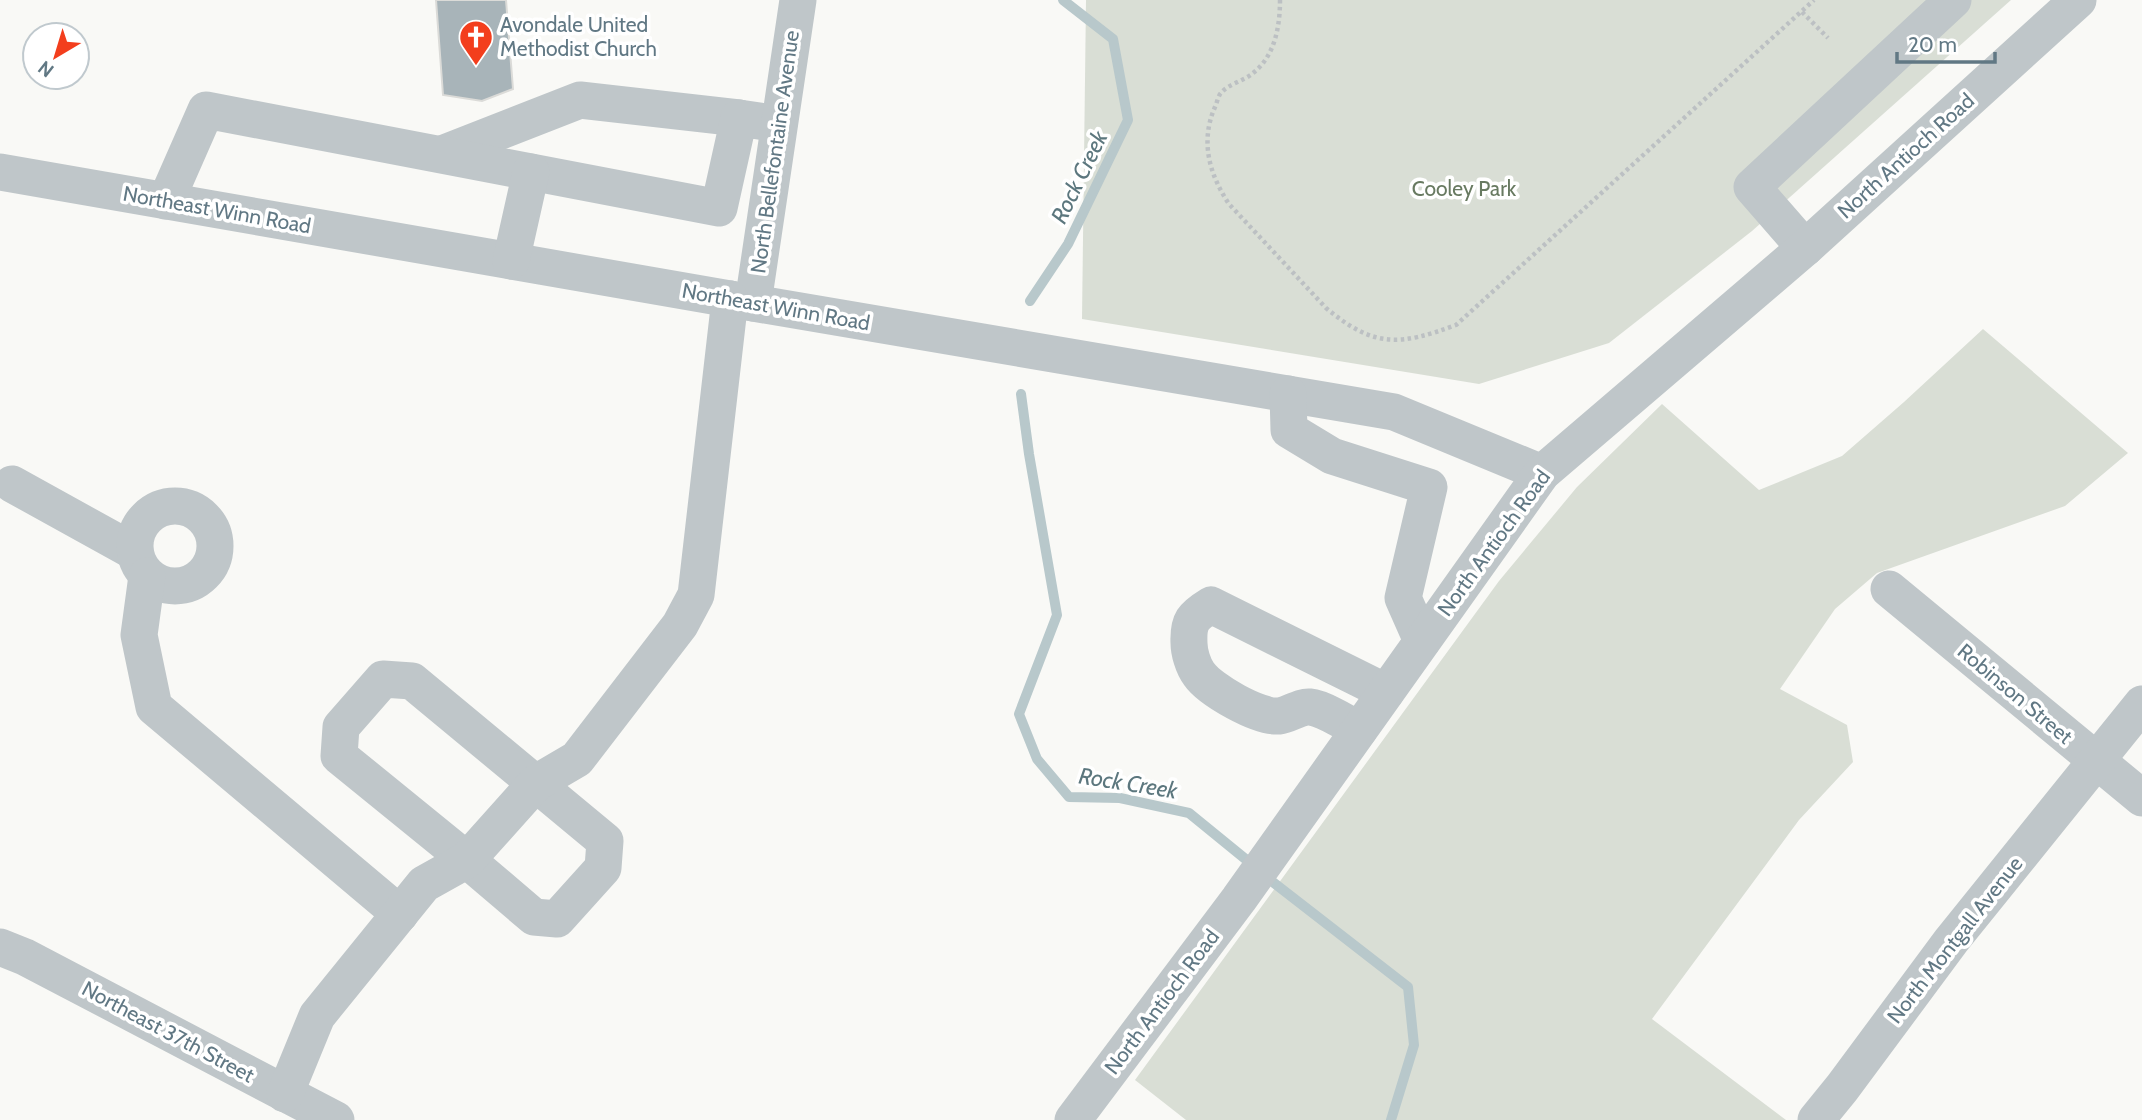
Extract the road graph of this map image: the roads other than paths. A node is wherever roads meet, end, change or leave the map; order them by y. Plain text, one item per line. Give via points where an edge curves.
1 (798, 0) edge
2 (1953, 0) edge
3 (2077, 0) edge
4 (739, 118) junction
5 (779, 124) junction
6 (442, 155) junction
7 (0, 172) edge
8 (531, 172) junction
9 (166, 201) junction
10 (1805, 248) junction
11 (511, 261) junction
12 (741, 301) junction
13 (1288, 394) junction
14 (1542, 473) junction
15 (4, 487) edge
16 (1889, 589) dead end
17 (1422, 641) junction
18 (1386, 692) junction
19 (2142, 704) edge
20 (1359, 730) junction
21 (2096, 762) junction
22 (536, 783) junction
23 (2142, 798) edge
24 (467, 860) junction
25 (400, 914) junction
26 (0, 947) edge
27 (285, 1094) junction
28 (336, 1120) edge
29 (1073, 1120) edge
30 (1816, 1120) edge

1 - 5 street, North Bellefontaine Avenue
2 - 10 street via 1752,187
3 - 10 street, North Antioch Road
4 - 5 street
4 - 6 street via 580,100
4 - 8 street via 719,208
5 - 12 street, North Bellefontaine Avenue
6 - 8 street
6 - 9 street via 206,110
7 - 9 street, Northeast Winn Road
8 - 11 street
9 - 11 street, Northeast Winn Road
10 - 14 street, North Antioch Road
11 - 12 street, Northeast Winn Road
12 - 13 street, Northeast Winn Road
12 - 22 street, North Bellefontaine Avenue via 696,594 680,625 577,759
13 - 14 street, Northeast Winn Road via 1394,412
13 - 17 street via 1289,430 1332,456 1429,487 1403,598
14 - 17 street, North Antioch Road
15 - 25 street via 141,564 139,635 154,707
16 - 21 street, Robinson Street
17 - 18 street, North Antioch Road
18 - 20 street, North Antioch Road
18 - 20 street via 1211,605 1194,615 1188,629 1189,649 1199,674 1213,686 1251,710 1278,716 1309,706
19 - 21 street, North Montgall Avenue
20 - 29 street, North Antioch Road
21 - 23 street, Robinson Street
21 - 30 street, North Montgall Avenue
22 - 24 street, North Bellefontaine Avenue
22 - 24 street via 605,841 603,868 557,919 534,917
22 - 24 street via 412,681 383,679 341,727 339,756
24 - 25 street, North Bellefontaine Avenue via 424,884
25 - 27 street, North Bellefontaine Avenue via 317,1016
26 - 27 street, Northeast 37th Street
27 - 28 street, Northeast 37th Street

